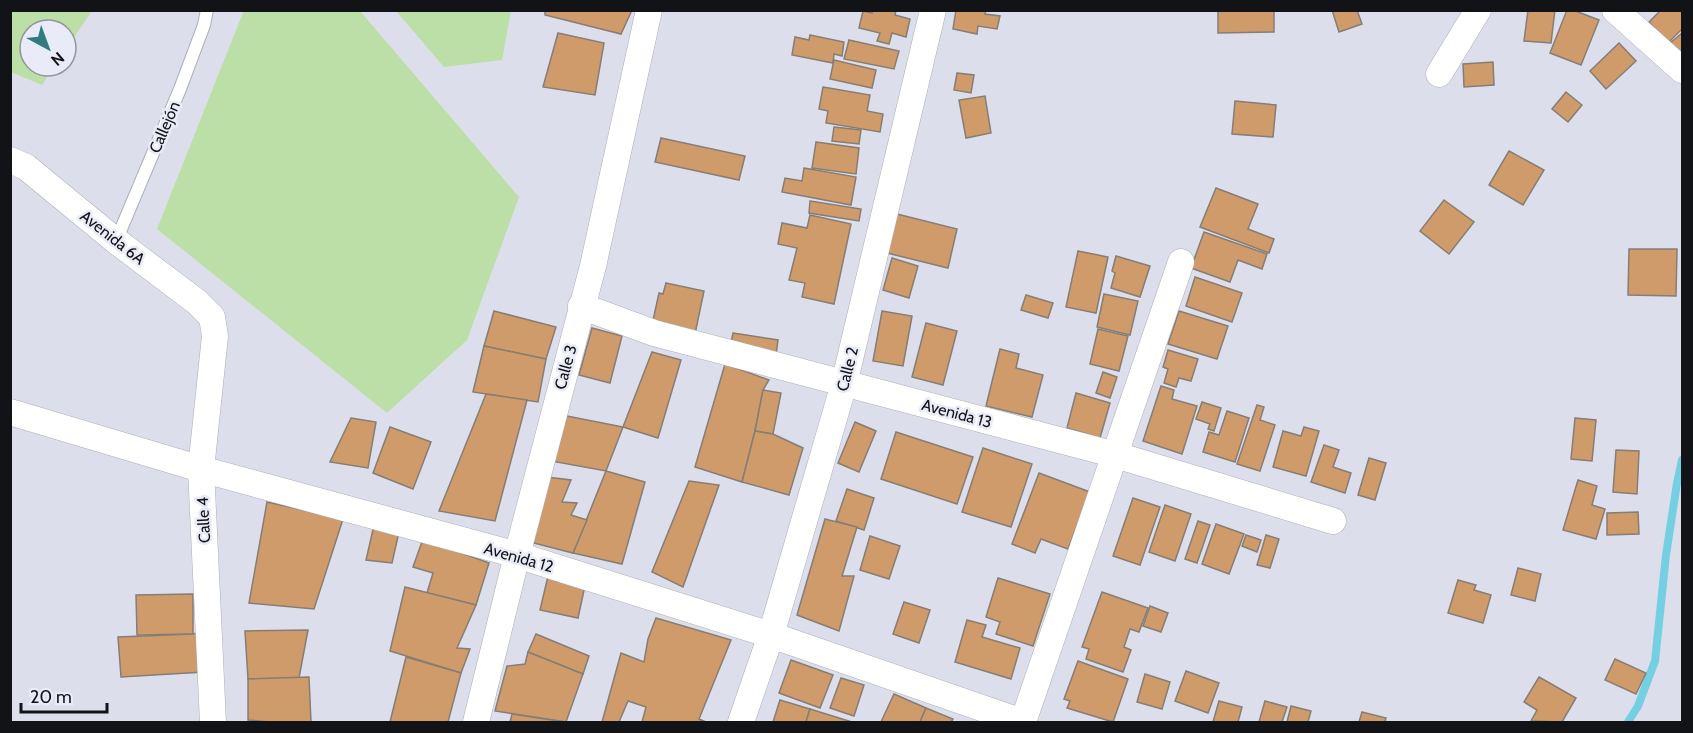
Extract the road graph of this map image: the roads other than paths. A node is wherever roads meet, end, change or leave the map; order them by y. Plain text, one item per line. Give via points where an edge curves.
1 (207, 10) edge
2 (650, 10) edge
3 (933, 10) edge
4 (1478, 10) edge
5 (1615, 10) edge
6 (1683, 70) edge
7 (1439, 74) dead end
8 (10, 160) edge
9 (116, 241) junction
10 (1181, 262) dead end
11 (581, 306) junction
12 (212, 317) joint
13 (844, 384) junction
14 (10, 412) edge
15 (1116, 455) junction
16 (201, 469) junction
17 (1333, 521) dead end
18 (517, 555) junction
19 (771, 635) junction
20 (213, 723) edge
21 (476, 723) edge
22 (741, 723) edge
23 (1022, 723) edge

1 - 9 lane, Callejón via 180,89
2 - 11 street, Calle 3
3 - 13 street, Calle 2
4 - 7 street
5 - 6 street
8 - 9 street, Avenida 6A via 26,167
9 - 12 street, Avenida 6A
10 - 15 street
11 - 13 street, Avenida 13 via 654,333
11 - 18 street, Calle 3
12 - 16 street, Calle 4 via 215,336
13 - 15 street, Avenida 13
13 - 19 street, Calle 2
14 - 16 street, Avenida 12
15 - 17 street, Avenida 13
15 - 23 street
16 - 18 street, Avenida 12
16 - 20 street, Calle 4
18 - 19 street, Avenida 12
18 - 21 street, Calle 3
19 - 22 street, Calle 2
19 - 23 street, Avenida 12

